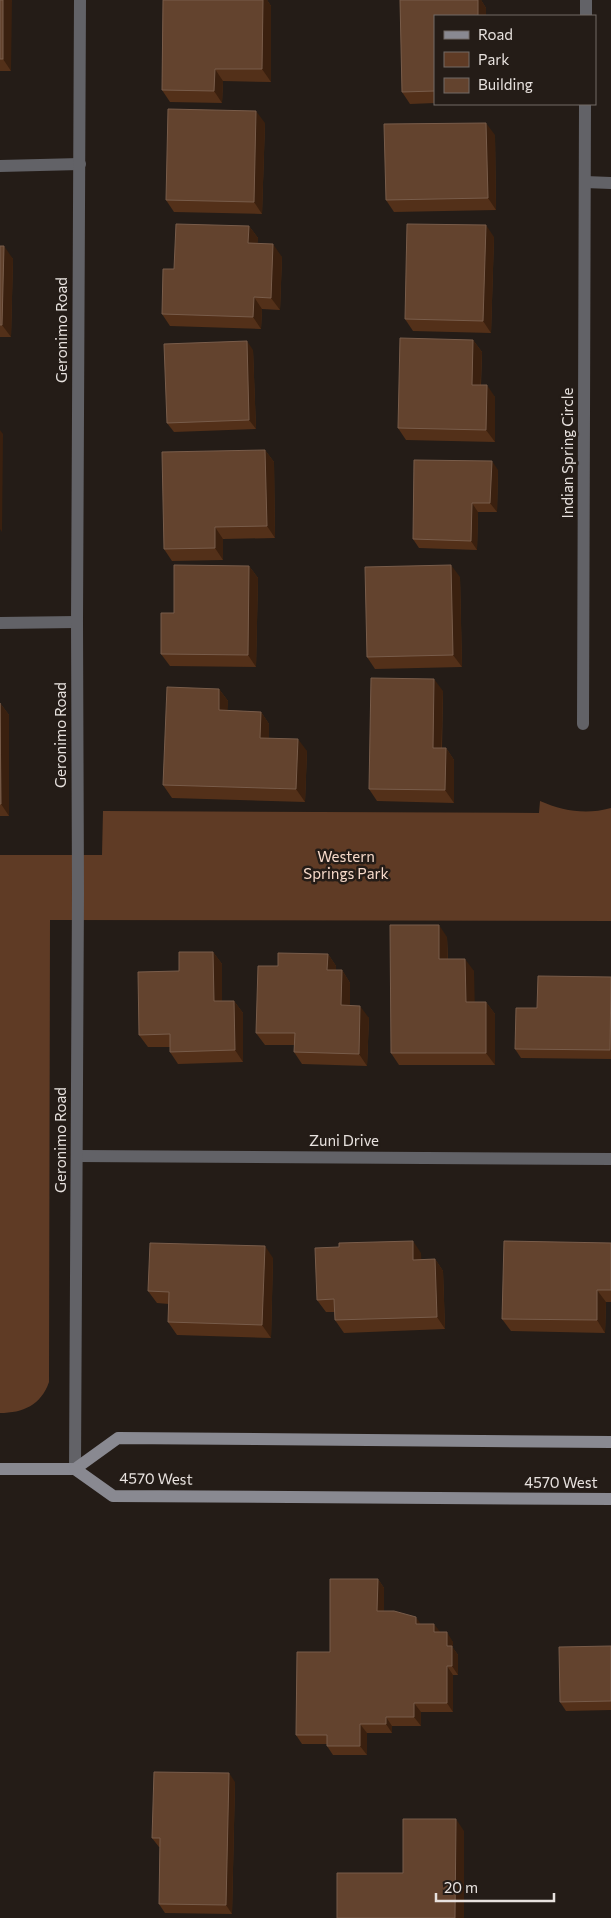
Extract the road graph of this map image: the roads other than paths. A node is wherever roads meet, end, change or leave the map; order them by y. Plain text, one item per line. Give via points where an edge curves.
1 (80, 0) edge
2 (586, 0) edge
3 (586, 15) edge
4 (585, 105) edge
5 (80, 164) junction
6 (0, 166) edge
7 (585, 182) junction
8 (611, 182) edge
9 (77, 622) junction
10 (0, 623) edge
11 (583, 724) dead end
12 (77, 1156) junction
13 (611, 1159) edge
14 (611, 1442) edge
15 (0, 1469) edge
16 (75, 1470) junction
17 (611, 1499) edge

1 - 5 street, Geronimo Road
2 - 3 street
4 - 7 street, Indian Spring Circle
5 - 6 street
5 - 9 street, Geronimo Road
7 - 8 street
7 - 11 street, Indian Spring Circle
9 - 10 street
9 - 12 street, Geronimo Road
12 - 13 street, Zuni Drive
12 - 16 street, Geronimo Road
14 - 16 main road via 118,1438
15 - 16 main road
16 - 17 main road, 4570 West via 113,1496

